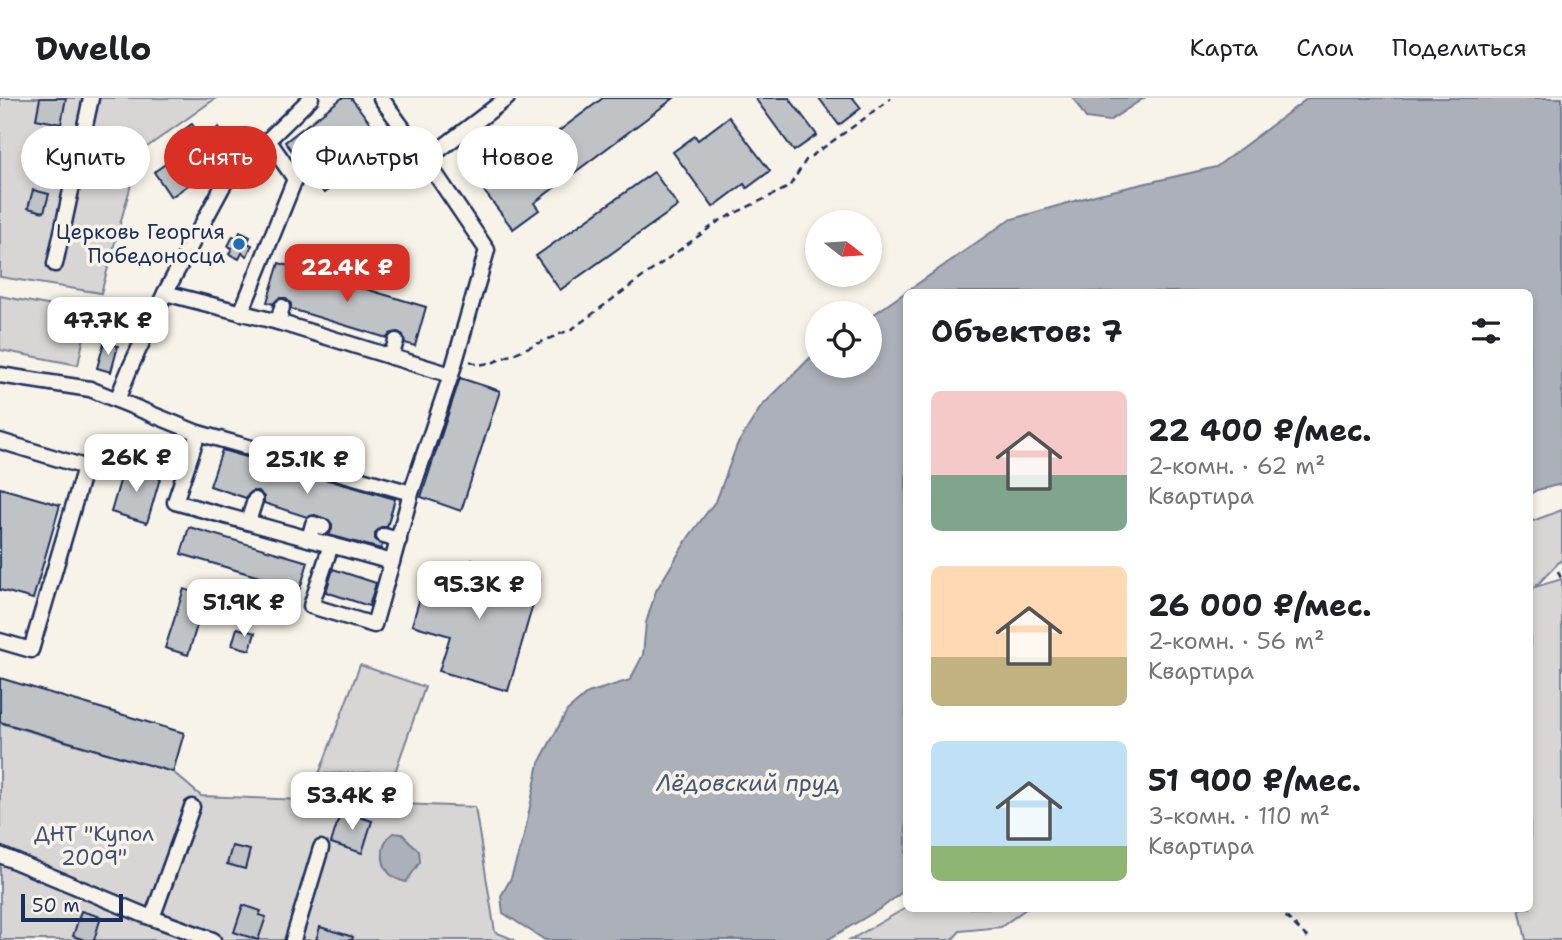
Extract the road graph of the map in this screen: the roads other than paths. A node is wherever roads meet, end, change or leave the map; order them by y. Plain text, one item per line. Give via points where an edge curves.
1 (91, 98) edge
2 (311, 98) edge
3 (381, 98) edge
4 (507, 98) edge
5 (401, 126) edge
6 (277, 131) edge
7 (443, 147) edge
8 (277, 149) edge
9 (443, 185) edge
10 (221, 189) edge
11 (55, 264) dead end
12 (165, 293) junction
13 (282, 307) dead end
14 (241, 313) junction
15 (278, 322) junction
16 (396, 341) dead end
17 (391, 357) junction
18 (0, 375) edge
19 (452, 375) junction
20 (117, 400) junction
21 (198, 433) junction
22 (0, 442) edge
23 (411, 493) junction
24 (255, 500) dead end
25 (248, 522) junction
26 (323, 527) dead end
27 (309, 539) junction
28 (331, 545) junction
29 (392, 562) junction
30 (330, 594) dead end
31 (326, 609) junction
32 (0, 641) edge
33 (192, 807) dead end
34 (321, 848) dead end
35 (0, 855) edge
36 (152, 918) junction
37 (213, 940) edge
38 (293, 940) edge

1 - 11 lane
2 - 6 lane
3 - 5 lane
4 - 7 lane
8 - 14 lane via 296,169 295,179
9 - 19 lane via 487,250
10 - 12 lane
12 - 14 lane
12 - 20 lane
13 - 15 lane
14 - 15 lane
15 - 17 lane
16 - 17 lane
17 - 19 lane
18 - 20 lane via 90,389
19 - 23 lane
20 - 21 lane
21 - 23 lane via 382,490
21 - 25 lane via 175,502
22 - 32 lane via 85,467 31,650
23 - 29 lane via 391,538
24 - 25 lane
25 - 27 lane
26 - 27 lane via 313,524
27 - 28 lane
28 - 29 lane
28 - 31 lane via 311,606
29 - 31 lane via 374,625
30 - 31 lane
33 - 36 lane
34 - 38 lane
35 - 36 lane
36 - 37 lane

